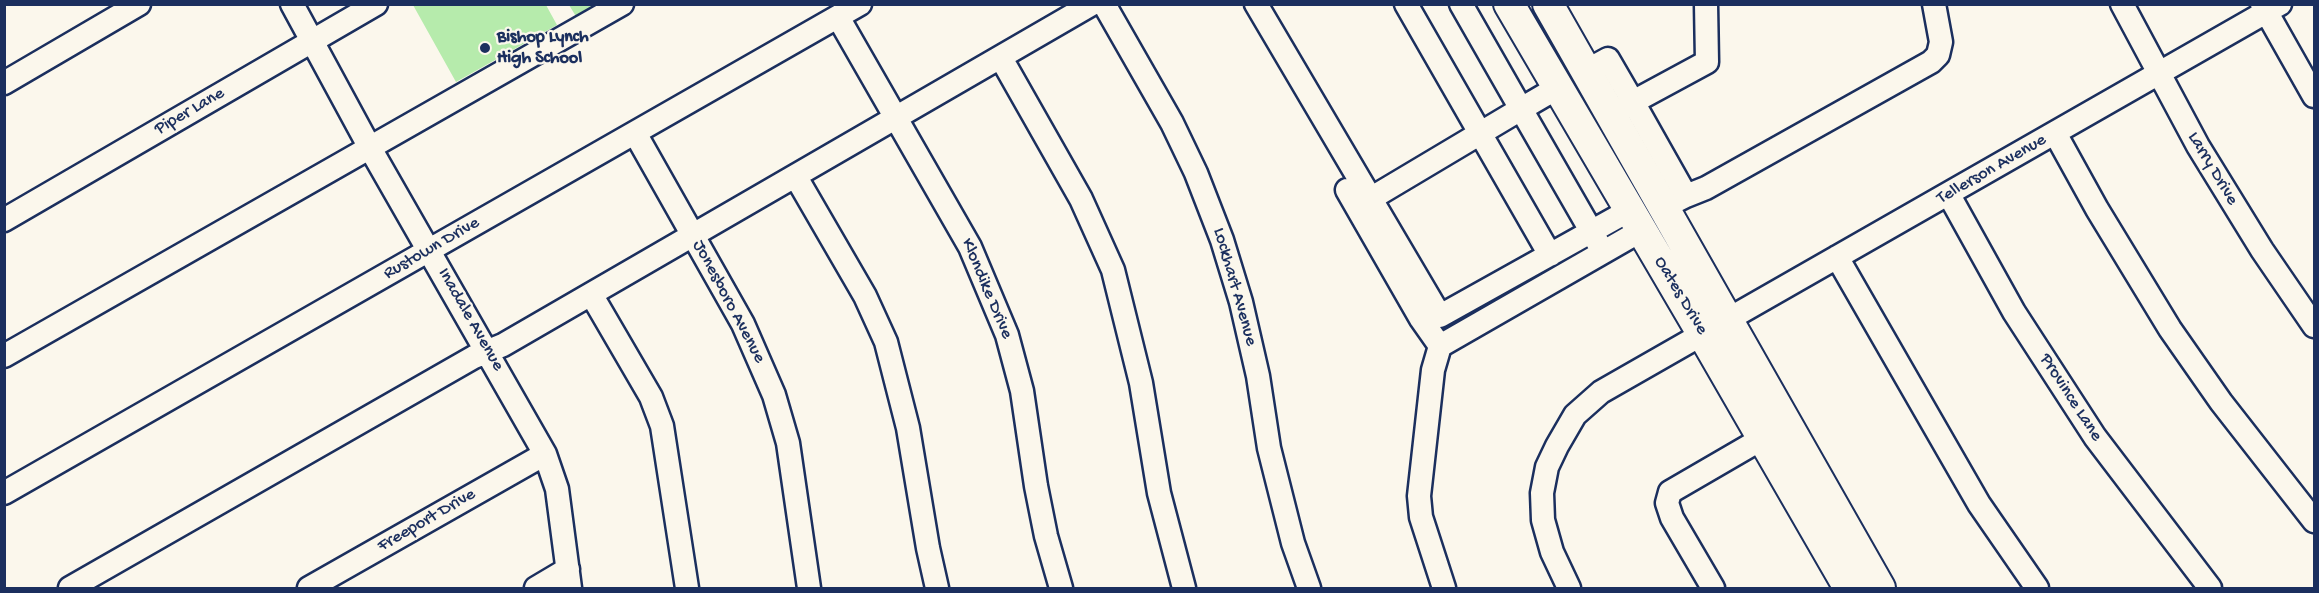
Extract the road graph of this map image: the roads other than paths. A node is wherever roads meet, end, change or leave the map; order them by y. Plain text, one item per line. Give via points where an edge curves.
1 (139, 4) edge
2 (292, 4) edge
3 (376, 4) edge
4 (622, 4) edge
5 (860, 4) edge
6 (1092, 4) edge
7 (1104, 4) edge
8 (1240, 4) edge
9 (1256, 4) edge
10 (1406, 4) edge
11 (1461, 4) edge
12 (1509, 4) edge
13 (1548, 4) edge
14 (1706, 4) edge
15 (1934, 4) edge
16 (2122, 4) edge
17 (2269, 7) edge
18 (838, 17) junction
19 (311, 43) junction
20 (1001, 58) junction
21 (1586, 71) junction
22 (2158, 73) junction
23 (4, 83) edge
24 (1557, 88) junction
25 (2314, 96) edge
26 (1521, 109) junction
27 (1622, 109) junction
28 (896, 118) junction
29 (635, 133) junction
30 (2055, 133) junction
31 (1480, 134) junction
32 (370, 148) junction
33 (796, 177) junction
34 (1949, 195) junction
35 (1370, 199) junction
36 (1675, 202) junction
37 (4, 220) edge
38 (1636, 220) junction
39 (1591, 232) junction
40 (693, 236) junction
41 (430, 250) junction
42 (1603, 252) junction
43 (1550, 255) junction
44 (1837, 257) junction
45 (591, 294) junction
46 (2314, 326) edge
47 (1715, 328) junction
48 (1440, 346) junction
49 (488, 352) junction
50 (4, 356) edge
51 (1763, 438) junction
52 (545, 454) junction
53 (4, 494) edge
54 (2314, 521) edge
55 (569, 579) edge
56 (70, 588) edge
57 (309, 588) edge
58 (536, 588) edge
59 (687, 588) edge
60 (809, 588) edge
61 (937, 588) edge
62 (1061, 588) edge
63 (1184, 588) edge
64 (1309, 588) edge
65 (1444, 588) edge
66 (1569, 588) edge
67 (1713, 588) edge
68 (1849, 588) edge
69 (1880, 588) edge
70 (2037, 588) edge
71 (2210, 588) edge

1 - 23 street
2 - 19 street, Inadale Avenue
3 - 19 street, Piper Lane
4 - 32 street
5 - 18 street, Rustown Drive
6 - 20 street
7 - 64 street, Lockhart Avenue via 1172,123 1222,240 1258,376 1269,448 1293,543
8 - 48 street
9 - 35 street
10 - 31 street
11 - 26 street
12 - 24 main road, Oates Drive
13 - 21 main road, Oates Drive
14 - 27 street via 1707,62
15 - 36 street via 1941,42 1938,55 1931,62
16 - 22 street, Larry Drive
17 - 22 street, Tellerson Avenue
17 - 25 street
18 - 28 street, Klondike Drive
18 - 29 street, Rustown Drive
19 - 32 street, Inadale Avenue
19 - 37 street, Piper Lane
20 - 28 street
20 - 63 street via 1081,199 1113,270 1141,382 1159,493
21 - 24 main road
21 - 27 main road, Oates Drive
22 - 30 street, Tellerson Avenue
22 - 46 street, Larry Drive via 2262,250
24 - 26 street
24 - 38 main road, Oates Drive
26 - 31 street
26 - 39 street
27 - 36 main road, Oates Drive
28 - 33 street
28 - 62 street, Klondike Drive via 970,247 1007,334 1022,391 1044,526
29 - 40 street, Jonesboro Avenue
29 - 41 street, Rustown Drive
30 - 34 street, Tellerson Avenue
30 - 54 street via 2170,329
31 - 35 street
31 - 43 street
32 - 41 street, Inadale Avenue
32 - 50 street
33 - 40 street
33 - 61 street via 865,296 886,342 908,428
34 - 44 street, Tellerson Avenue
34 - 71 street, Province Lane via 2014,312 2095,437
35 - 43 street via 1440,316
36 - 47 main road, Oates Drive
38 - 39 street
38 - 42 street
38 - 47 main road, Oates Drive
39 - 42 street
39 - 43 street
40 - 45 street
40 - 60 street, Jonesboro Avenue via 743,324 774,394 788,443
41 - 49 street, Inadale Avenue
41 - 53 street, Rustown Drive
42 - 48 street
44 - 47 street, Tellerson Avenue
44 - 70 street via 1979,504
45 - 49 street
45 - 59 street via 651,397 662,426
47 - 51 main road, Oates Drive
47 - 66 street, Tellerson Avenue via 1601,392 1575,415 1557,446 1542,492 1543,520 1552,552
47 - 69 main road, Oates Drive
48 - 65 street via 1433,370 1419,496 1421,517
49 - 52 street, Inadale Avenue
49 - 56 street
51 - 67 street via 1670,492 1667,503 1672,518
51 - 68 main road, Oates Drive
52 - 55 street, Inadale Avenue via 557,489
52 - 57 street, Freeport Drive
55 - 58 street

